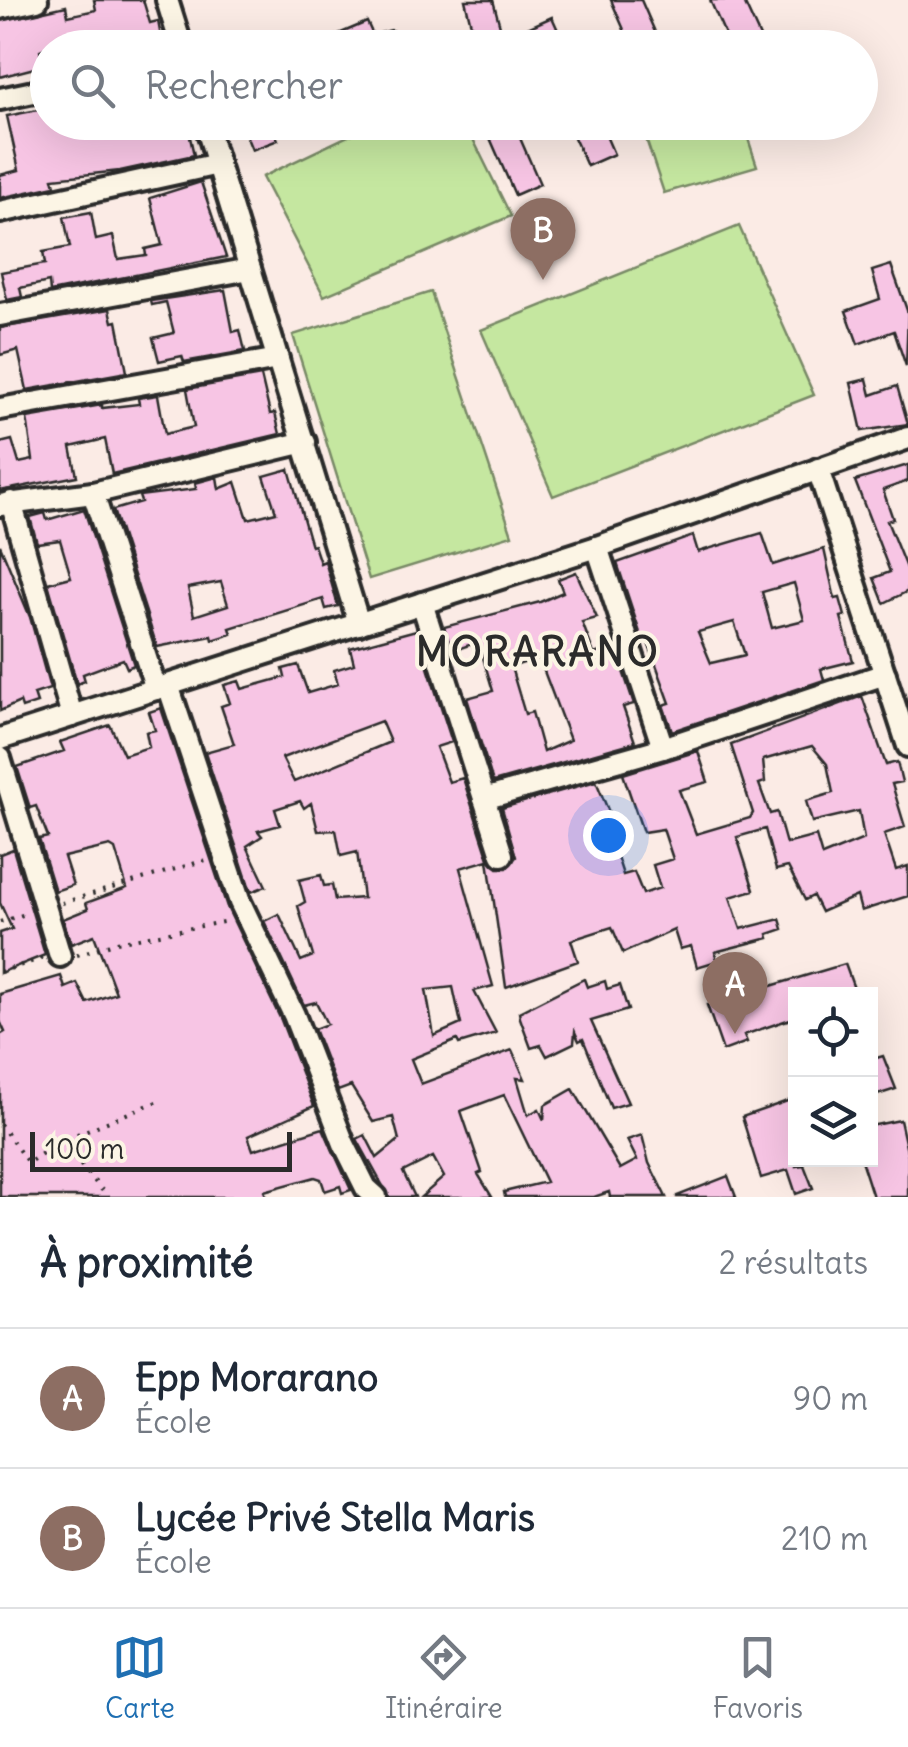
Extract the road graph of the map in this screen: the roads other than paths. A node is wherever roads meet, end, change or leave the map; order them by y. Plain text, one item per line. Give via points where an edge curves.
1 (38, 0) edge
2 (168, 0) edge
3 (0, 8) edge
4 (177, 30) edge
5 (30, 93) edge
6 (0, 99) edge
7 (211, 140) edge
8 (218, 164) junction
9 (0, 212) edge
10 (250, 269) junction
11 (0, 315) edge
12 (278, 359) junction
13 (0, 409) edge
14 (908, 438) edge
15 (305, 442) junction
16 (818, 469) junction
17 (93, 493) junction
18 (5, 503) edge
19 (597, 547) junction
20 (422, 603) junction
21 (358, 624) junction
22 (885, 674) junction
23 (162, 687) junction
24 (72, 716) junction
25 (0, 740) edge
26 (908, 746) edge
27 (663, 748) junction
28 (0, 758) edge
29 (484, 799) junction
30 (502, 855) dead end
31 (60, 956) road end
32 (376, 1197) edge

1 - 3 street
2 - 4 street
5 - 6 street
7 - 8 street
8 - 9 street
8 - 10 street
10 - 11 street
10 - 12 street
12 - 13 street
12 - 15 street
14 - 16 street
15 - 17 street
15 - 21 street
16 - 19 street
16 - 22 street
17 - 18 street
17 - 23 street
18 - 24 street
19 - 20 street
19 - 27 street
20 - 21 street
20 - 29 street
21 - 23 street
22 - 26 street
22 - 27 street
23 - 24 street
23 - 32 street via 344,1144
24 - 25 street
27 - 29 street
28 - 31 street
29 - 30 street

